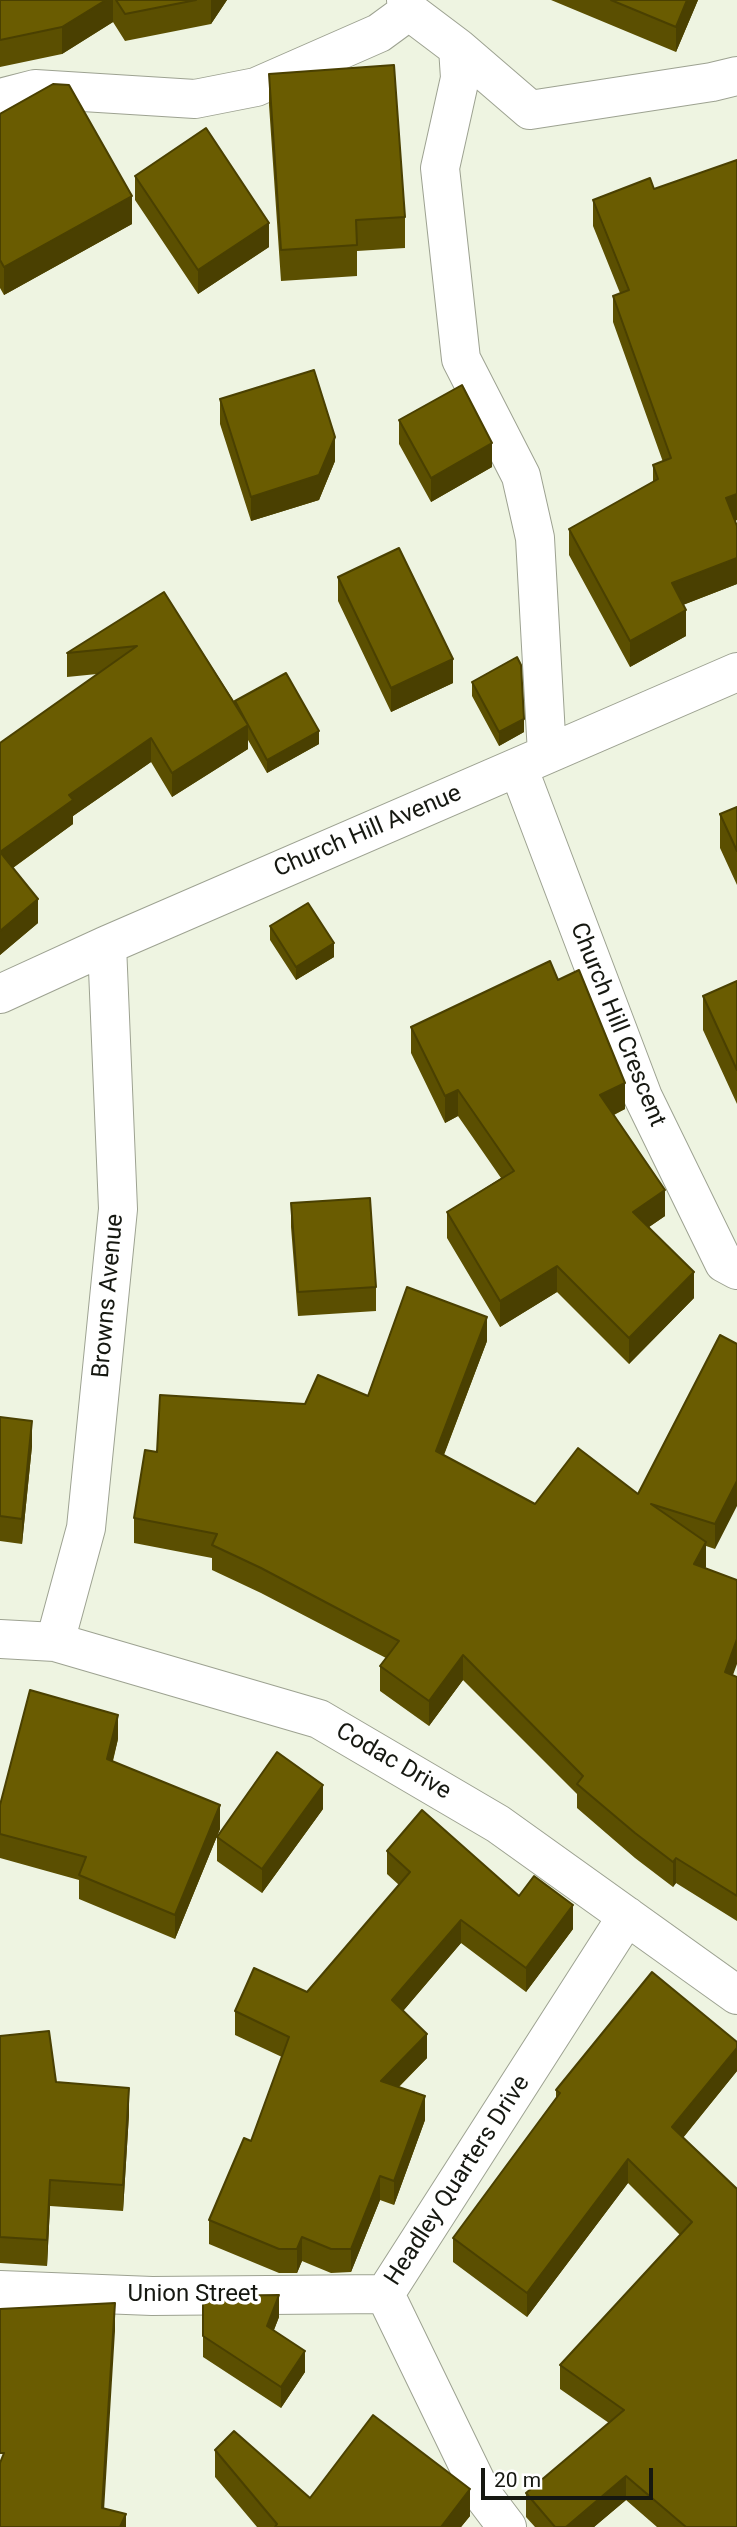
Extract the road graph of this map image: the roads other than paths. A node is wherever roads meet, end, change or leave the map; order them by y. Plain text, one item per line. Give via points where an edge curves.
1 (408, 5) edge
2 (458, 48) junction
3 (737, 76) edge
4 (0, 98) edge
5 (737, 671) edge
6 (532, 761) junction
7 (107, 945) junction
8 (0, 994) edge
9 (737, 1270) edge
10 (0, 1639) edge
11 (55, 1642) junction
12 (627, 1916) junction
13 (737, 1995) edge
14 (0, 2290) edge
15 (385, 2294) junction
16 (507, 2527) edge

1 - 2 street
1 - 4 street via 379,33 256,87 195,99 35,89
2 - 3 street via 530,110
2 - 6 street, Church Hill Crescent via 460,78 440,168 461,359 521,476 535,538
5 - 6 street, Church Hill Avenue
6 - 7 street, Church Hill Avenue
6 - 9 street, Church Hill Crescent via 643,1097 724,1263
7 - 8 street, Church Hill Avenue
7 - 11 street, Browns Avenue via 118,1209 86,1528
10 - 11 street, Codac Drive
11 - 12 street, Codac Drive via 319,1719 498,1824
12 - 13 street, Codac Drive
12 - 15 street, Headley Quarters Drive
14 - 15 street, Union Street via 152,2296
15 - 16 street, Headley Quarters Drive via 482,2494

